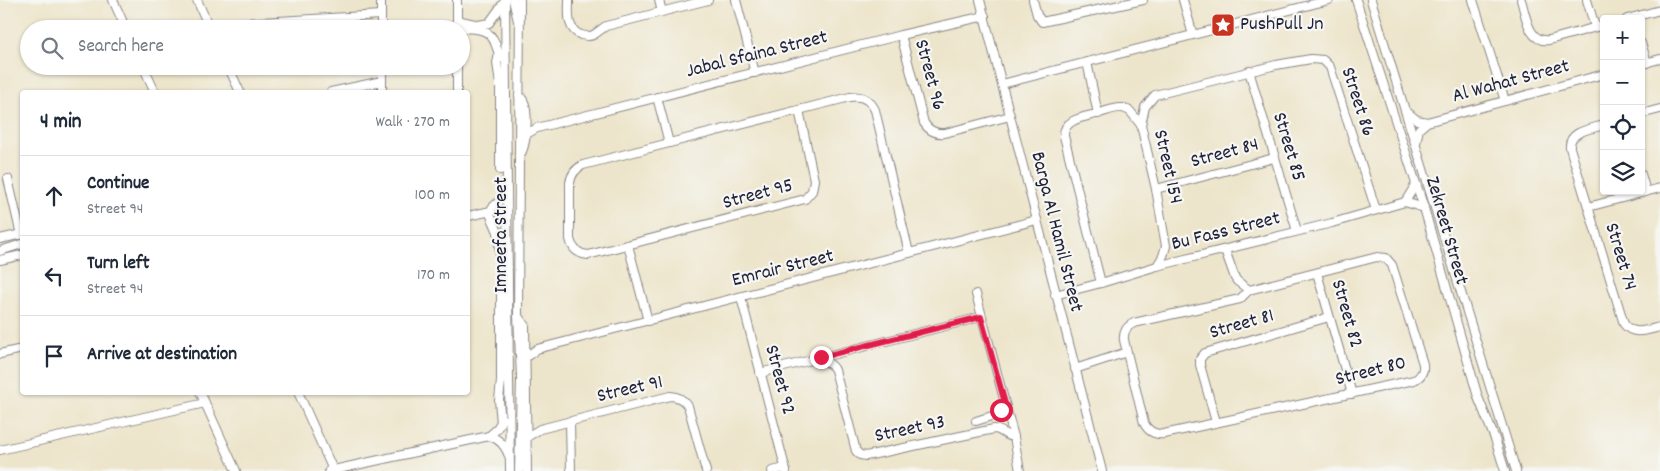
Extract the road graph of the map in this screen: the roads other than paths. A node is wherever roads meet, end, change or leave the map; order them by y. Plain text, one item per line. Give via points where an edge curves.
1 (112, 0) edge
2 (197, 0) edge
3 (381, 0) edge
4 (457, 0) edge
5 (505, 0) edge
6 (520, 0) edge
7 (569, 0) edge
8 (659, 0) edge
9 (708, 0) edge
10 (736, 0) edge
11 (980, 0) edge
12 (1033, 0) edge
13 (1140, 0) edge
14 (1184, 0) edge
15 (1329, 0) edge
16 (1371, 0) edge
17 (1473, 0) edge
18 (1521, 0) edge
19 (1587, 0) edge
20 (1355, 1) edge
21 (1660, 10) edge
22 (662, 12) junction
23 (381, 15) junction
24 (1642, 15) edge
25 (985, 16) junction
26 (122, 20) edge
27 (207, 20) edge
28 (296, 20) edge
29 (381, 20) edge
30 (457, 20) edge
31 (470, 25) edge
32 (520, 26) junction
33 (1600, 26) edge
34 (1595, 27) junction
35 (470, 28) edge
36 (901, 35) junction
37 (1193, 35) junction
38 (499, 54) junction
39 (1660, 59) edge
40 (1087, 62) junction
41 (1645, 63) edge
42 (506, 68) junction
43 (1248, 71) junction
44 (755, 73) junction
45 (147, 75) edge
46 (232, 75) edge
47 (382, 75) edge
48 (457, 75) edge
49 (1600, 75) edge
50 (382, 81) junction
51 (1002, 84) junction
52 (154, 90) edge
53 (239, 90) edge
54 (340, 90) edge
55 (382, 90) edge
56 (457, 90) edge
57 (519, 95) junction
58 (657, 97) junction
59 (1505, 101) junction
60 (1404, 109) junction
61 (1660, 109) edge
62 (799, 110) junction
63 (1645, 113) edge
64 (1098, 114) junction
65 (1010, 116) junction
66 (526, 122) junction
67 (1427, 122) junction
68 (1141, 125) junction
69 (1600, 126) edge
70 (537, 128) junction
71 (526, 135) junction
72 (669, 143) junction
73 (1416, 144) junction
74 (519, 156) junction
75 (1274, 158) junction
76 (500, 170) dead end
77 (8, 179) dead end
78 (1416, 184) junction
79 (1645, 188) edge
80 (1156, 189) junction
81 (1659, 191) edge
82 (1646, 192) junction
83 (507, 194) junction
84 (1405, 202) junction
85 (1588, 207) junction
86 (1424, 208) junction
87 (1376, 210) junction
88 (491, 211) junction
89 (470, 216) edge
90 (1037, 220) junction
91 (20, 227) edge
92 (1297, 231) junction
93 (20, 235) edge
94 (0, 239) edge
95 (499, 239) junction
96 (20, 245) edge
97 (628, 245) junction
98 (1225, 250) junction
99 (0, 251) edge
100 (909, 253) junction
101 (20, 255) edge
102 (507, 255) junction
103 (0, 260) edge
104 (1157, 266) junction
105 (1317, 273) junction
106 (1101, 283) junction
107 (1249, 290) junction
108 (976, 294) dead end
109 (1055, 295) junction
110 (741, 297) junction
111 (518, 316) junction
112 (981, 317) junction
113 (1329, 317) junction
114 (648, 321) junction
115 (1660, 327) edge
116 (526, 343) junction
117 (20, 349) edge
118 (537, 349) junction
119 (1127, 352) junction
120 (0, 354) edge
121 (526, 357) junction
122 (821, 357) junction
123 (526, 368) junction
124 (1075, 369) junction
125 (760, 373) junction
126 (520, 383) junction
127 (1352, 394) junction
128 (201, 395) edge
129 (299, 395) edge
130 (204, 403) junction
131 (509, 403) junction
132 (1006, 407) junction
133 (570, 421) junction
134 (976, 421) dead end
135 (1216, 422) junction
136 (500, 423) junction
137 (527, 426) junction
138 (540, 429) junction
139 (489, 436) junction
140 (527, 437) junction
141 (1014, 437) junction
142 (0, 450) edge
143 (510, 460) junction
144 (786, 470) edge
145 (236, 471) edge
146 (331, 471) edge
147 (510, 471) edge
148 (519, 471) edge
149 (527, 471) edge
150 (571, 471) edge
151 (706, 471) edge
152 (772, 471) edge
153 (1020, 471) edge
154 (1102, 471) edge
155 (1505, 471) edge
156 (1516, 471) edge

1 - 26 street
2 - 27 street
3 - 23 street
4 - 30 street
5 - 31 street via 489,23
5 - 32 street
5 - 42 street, Imneefa Street
6 - 32 street, Imneefa Street
7 - 22 street via 570,23 575,32 584,36 591,36 610,25
8 - 22 street
9 - 22 street
10 - 44 street
11 - 25 street, Barga Al Hamil Street
12 - 13 street via 1042,22
14 - 37 street
15 - 37 street
16 - 60 street, Zekreet Street
17 - 59 street
18 - 34 street via 1531,32 1541,40
19 - 34 street
20 - 78 street, Zekreet Street
21 - 24 street
23 - 28 street
23 - 29 street
25 - 36 street, Jabal Sfaina Street
25 - 51 street, Barga Al Hamil Street
32 - 57 street, Imneefa Street
33 - 34 street
35 - 38 street via 484,30 494,40
36 - 44 street, Jabal Sfaina Street
36 - 65 street, Street 96 via 928,128 945,133
37 - 40 street
38 - 42 street
38 - 76 street
39 - 41 street
40 - 51 street
40 - 64 street
42 - 83 street, Imneefa Street
43 - 68 street, Street 86 via 1155,95 1145,107
43 - 75 street, Street 85
43 - 87 street, Street 86 via 1313,59 1327,63
44 - 58 street, Jabal Sfaina Street
45 - 52 street
46 - 53 street
47 - 50 street
48 - 56 street
49 - 59 street, Al Wahat Street
50 - 54 street
50 - 55 street
51 - 65 street, Barga Al Hamil Street
57 - 66 street via 525,105
57 - 74 street, Imneefa Street
58 - 70 street, Jabal Sfaina Street
58 - 72 street
59 - 67 street, Al Wahat Street
60 - 67 street via 1414,118
60 - 73 street, Zekreet Street
61 - 63 street
62 - 72 street, Street 95
62 - 97 street, Street 95 via 814,180 812,191 805,199
62 - 100 street, Street 95 via 854,96 871,103
64 - 68 street, Street 154 via 1119,108 1130,111
64 - 106 street via 1074,120 1066,126 1064,133
65 - 90 street, Barga Al Hamil Street
66 - 70 street
66 - 71 street
67 - 73 street via 1418,132
68 - 80 street, Street 154
69 - 85 street, Street 74 via 1575,134 1570,142
70 - 71 street, Jabal Sfaina Street
71 - 74 street via 524,149
72 - 97 street, Street 95 via 583,166 572,176 570,239 574,249 588,255
73 - 156 street, Zekreet Street
74 - 111 street, Imneefa Street
75 - 80 street, Street 84
75 - 92 street, Street 85
77 - 91 street
78 - 84 street
78 - 86 street, Zekreet Street
79 - 82 street
80 - 104 street, Street 154 via 1166,246
81 - 82 street
82 - 85 street
83 - 88 street
83 - 102 street, Imneefa Street
84 - 86 street
84 - 87 street, Bu Fass Street
85 - 115 street, Street 74 via 1624,324 1637,332
86 - 155 street, Zekreet Street via 1478,397
87 - 92 street, Bu Fass Street
88 - 89 street
88 - 95 street via 490,217
90 - 100 street, Emrair Street
90 - 109 street, Barga Al Hamil Street
92 - 98 street, Bu Fass Street
93 - 94 street
95 - 102 street
95 - 136 street
96 - 99 street
97 - 114 street
98 - 104 street, Bu Fass Street
98 - 107 street via 1235,278
100 - 110 street, Emrair Street
101 - 103 street
102 - 131 street, Imneefa Street
104 - 106 street, Bu Fass Street
105 - 107 street, Street 80
105 - 113 street, Street 82
105 - 127 street, Street 80 via 1377,257 1388,260 1423,364 1422,372 1414,380
106 - 109 street, Bu Fass Street
107 - 119 street, Street 80 via 1240,300 1131,324 1124,334
108 - 112 street
109 - 124 street, Barga Al Hamil Street
110 - 114 street, Emrair Street
110 - 125 street, Street 92
111 - 116 street via 525,326
111 - 126 street, Imneefa Street
112 - 122 street
112 - 132 street
113 - 127 street, Street 82
113 - 135 street, Street 81 via 1205,353 1200,365
114 - 118 street, Emrair Street
116 - 118 street
116 - 121 street
117 - 120 street
118 - 121 street, Emrair Street
119 - 124 street
119 - 135 street, Street 80 via 1144,423 1151,432 1164,434
121 - 123 street
122 - 125 street
122 - 141 street, Street 93 via 835,370 860,456 994,429
123 - 126 street
123 - 137 street
124 - 154 street, Barga Al Hamil Street
125 - 144 street, Street 92
126 - 148 street, Imneefa Street
127 - 135 street, Street 80
128 - 130 street
129 - 146 street
130 - 142 street
130 - 145 street
131 - 136 street
131 - 143 street, Imneefa Street
132 - 134 street
132 - 141 street
133 - 138 street, Street 91
133 - 150 street
133 - 151 street, Street 91 via 670,396 677,397 688,406
136 - 139 street
137 - 138 street, Street 91
137 - 140 street
138 - 140 street, Street 91
139 - 143 street via 500,442
139 - 146 street
140 - 149 street
141 - 153 street
143 - 147 street, Imneefa Street
144 - 152 street

